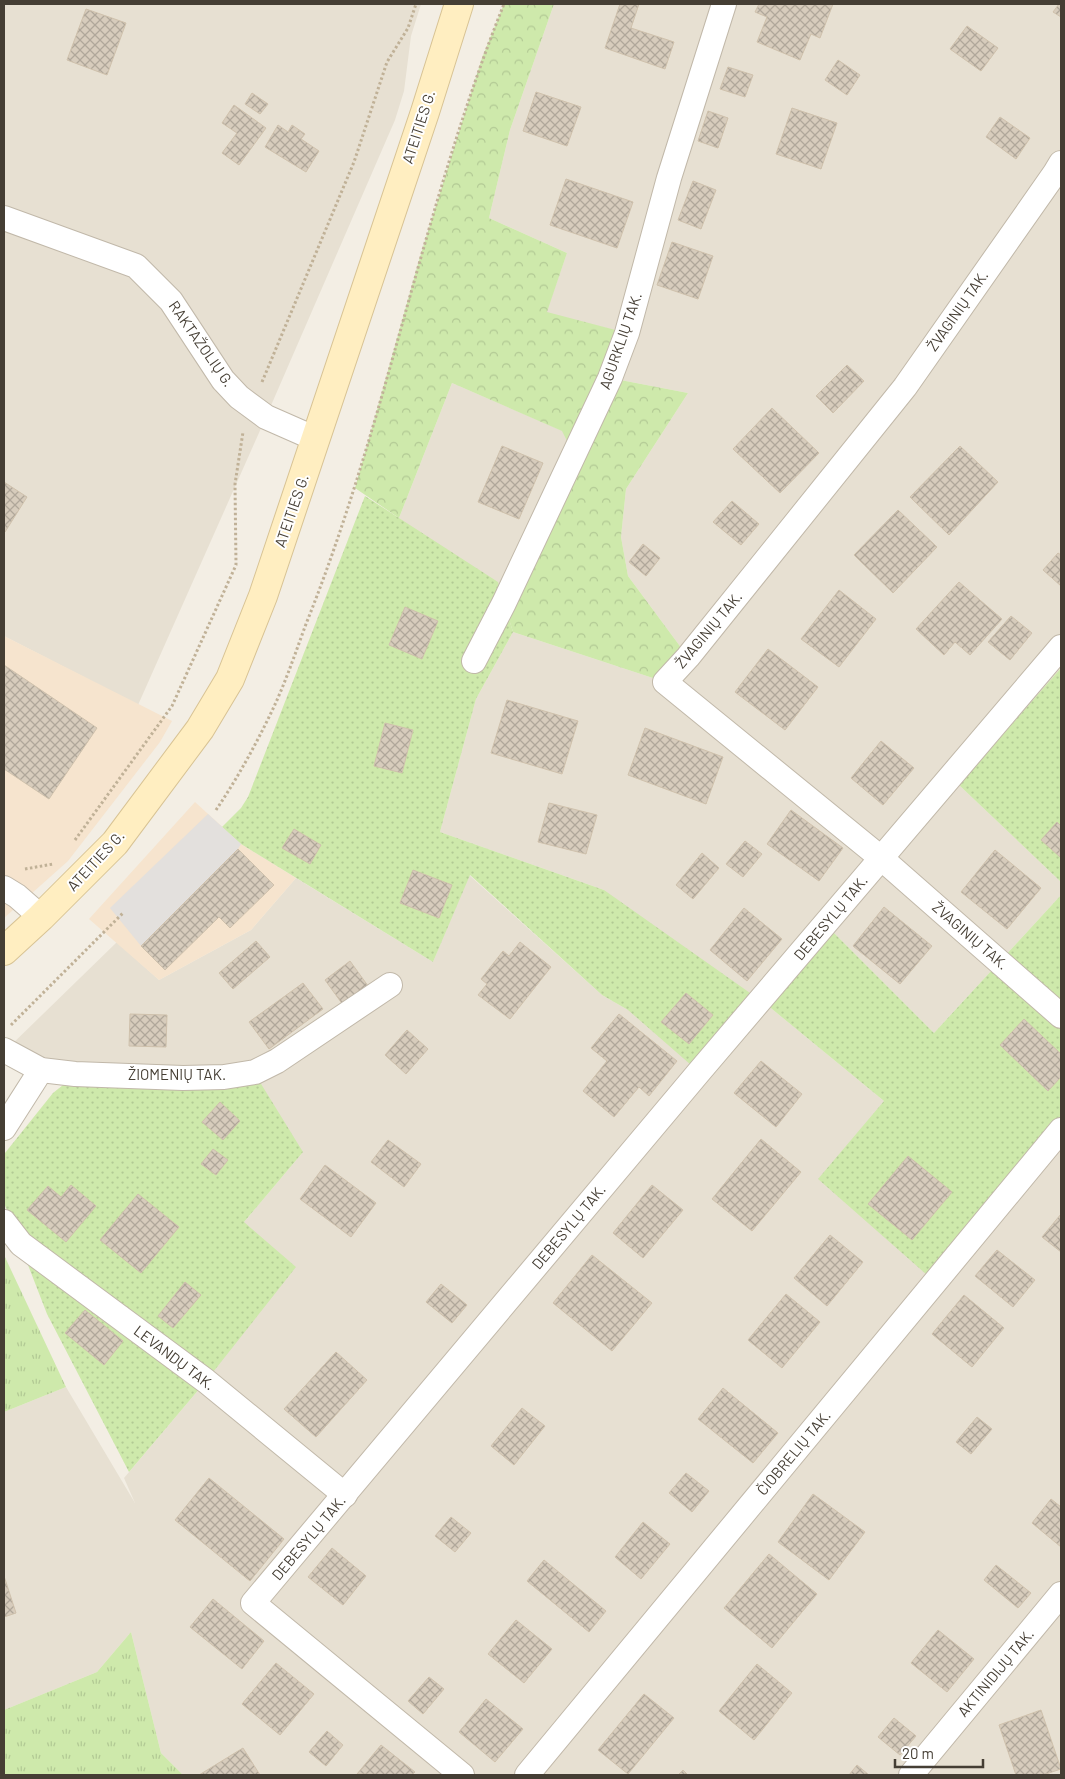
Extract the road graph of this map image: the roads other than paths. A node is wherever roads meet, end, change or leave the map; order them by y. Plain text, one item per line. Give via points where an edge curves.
1 (459, 4) edge
2 (724, 4) edge
3 (1061, 162) edge
4 (4, 218) edge
5 (316, 439) junction
6 (1061, 646) edge
7 (474, 661) dead end
8 (882, 858) junction
9 (11, 880) edge
10 (42, 917) junction
11 (4, 951) edge
12 (390, 985) dead end
13 (1061, 1016) edge
14 (4, 1050) edge
15 (41, 1070) junction
16 (4, 1128) edge
17 (1061, 1130) edge
18 (4, 1222) edge
19 (345, 1495) junction
20 (1061, 1594) edge
21 (462, 1775) edge
22 (527, 1775) edge
23 (911, 1775) edge

1 - 5 street, ATEITIES G.
2 - 7 street, AGURKLIŲ TAK. via 669,178 627,333 610,378
3 - 8 street, ŽVAGINIŲ TAK. via 905,386 665,682
4 - 5 street, RAKTAŽOLIŲ G. via 136,266 171,301 223,380 239,397 266,417
5 - 10 street, ATEITIES G. via 263,596 230,679 200,729 115,843
6 - 8 street, DEBESYLŲ TAK.
8 - 13 street, ŽVAGINIŲ TAK.
8 - 19 street, DEBESYLŲ TAK.
9 - 10 street via 17,896
10 - 11 street, ATEITIES G.
12 - 15 street, ŽIOMENIŲ TAK. via 277,1061 255,1072 183,1078
14 - 15 street, ŽIOMENIŲ TAK.
15 - 16 street
17 - 22 street, ČIOBRELIŲ TAK.
18 - 19 street, LEVANDŲ TAK. via 20,1244 206,1382
19 - 21 street, DEBESYLŲ TAK. via 253,1603
20 - 23 street, AKTINIDIJŲ TAK.

